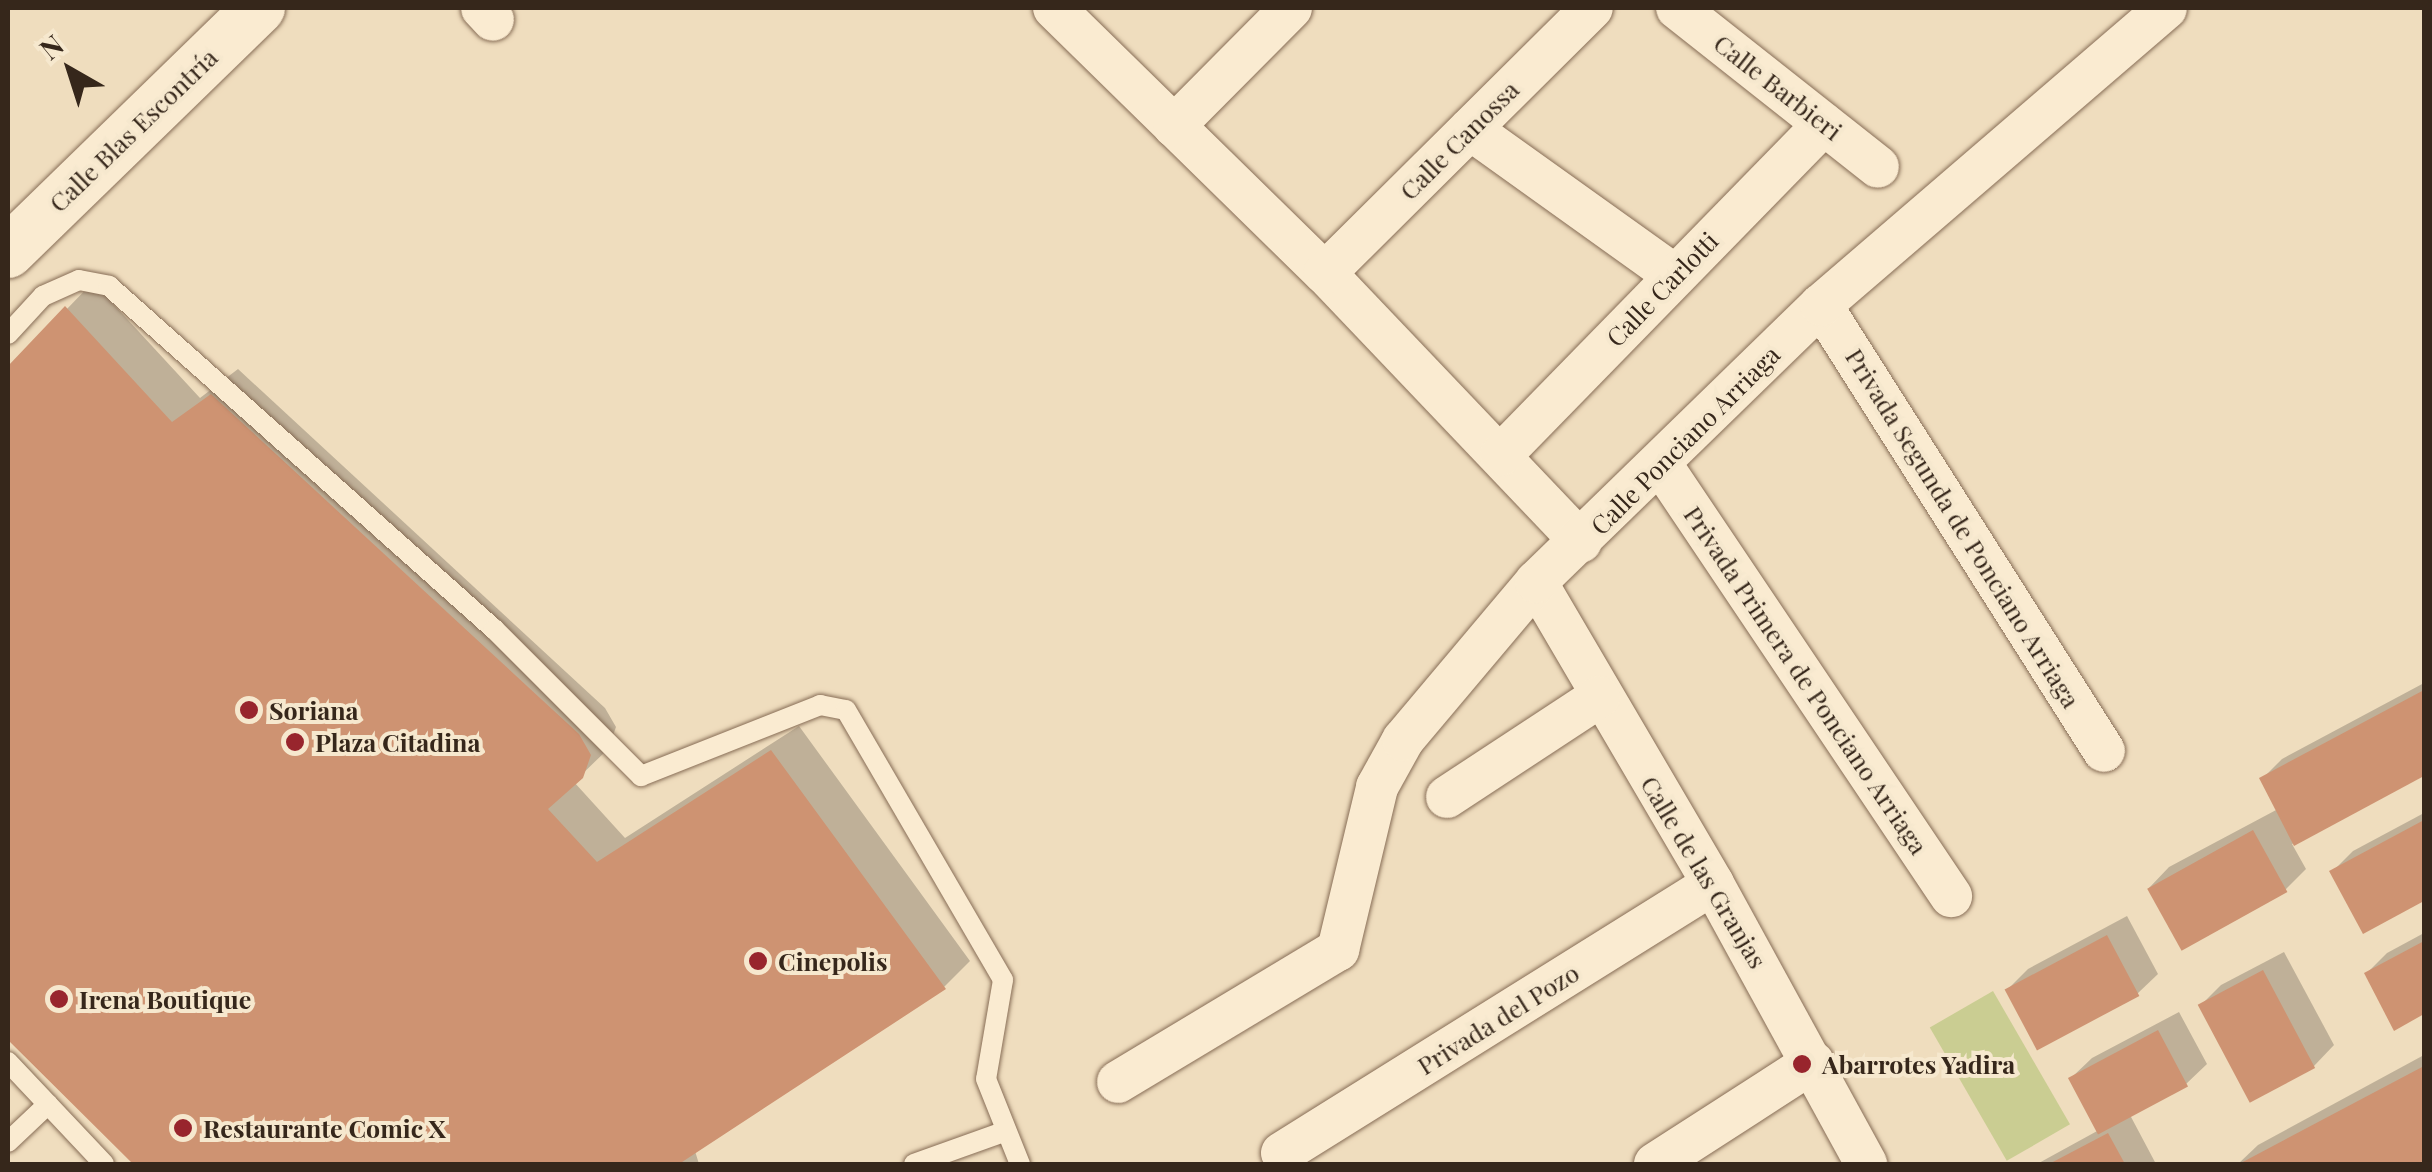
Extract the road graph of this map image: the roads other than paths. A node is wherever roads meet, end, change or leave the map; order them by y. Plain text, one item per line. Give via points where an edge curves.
1 (259, 8) edge
2 (1054, 8) edge
3 (1290, 8) edge
4 (1592, 8) edge
5 (1677, 8) edge
6 (2166, 8) edge
7 (1824, 124) junction
8 (1174, 126) junction
9 (1470, 129) junction
10 (1878, 167) dead end
11 (8, 252) edge
12 (1326, 273) junction
13 (1674, 276) junction
14 (1821, 305) junction
15 (8, 334) edge
16 (1511, 445) junction
17 (1660, 463) junction
18 (1591, 532) junction
19 (1536, 582) junction
20 (1599, 697) junction
21 (2104, 751) dead end
22 (1447, 797) dead end
23 (1713, 884) junction
24 (1951, 896) dead end
25 (8, 1062) edge
26 (1813, 1062) junction
27 (1118, 1082) dead end
28 (48, 1104) junction
29 (1006, 1131) junction
30 (8, 1142) edge
31 (1282, 1153) dead end
32 (104, 1164) edge
33 (914, 1164) edge
34 (1020, 1164) edge
35 (1655, 1164) edge
36 (1866, 1164) edge

1 - 11 street, Calle Blas Escontría
2 - 8 street
3 - 8 street
4 - 9 street, Calle Canossa
5 - 7 street, Calle Barbieri
6 - 14 street, Calle Ponciano Arriaga
7 - 10 street, Calle Barbieri
7 - 13 street, Calle Carlotti
8 - 12 street
9 - 12 street, Calle Canossa
9 - 13 street
12 - 16 street
13 - 16 street, Calle Carlotti
14 - 17 street, Calle Ponciano Arriaga
14 - 21 street, Privada Segunda de Ponciano Arriaga
15 - 29 lane via 43,296 79,280 109,286 494,629 641,776 820,705 846,710 1003,980 986,1079
16 - 18 street
17 - 18 street, Calle Ponciano Arriaga
17 - 24 street, Privada Primera de Ponciano Arriaga
18 - 19 street, Calle Ponciano Arriaga
19 - 20 street, Calle de las Granjas
19 - 27 street, Calle Ponciano Arriaga via 1394,756 1378,787 1344,940 1329,959
20 - 22 street
20 - 23 street, Calle de las Granjas
23 - 26 street, Calle de las Granjas
23 - 31 street, Privada del Pozo
25 - 28 lane
26 - 35 street
26 - 36 street, Calle de las Granjas
28 - 30 lane
28 - 32 lane
29 - 33 lane
29 - 34 lane

